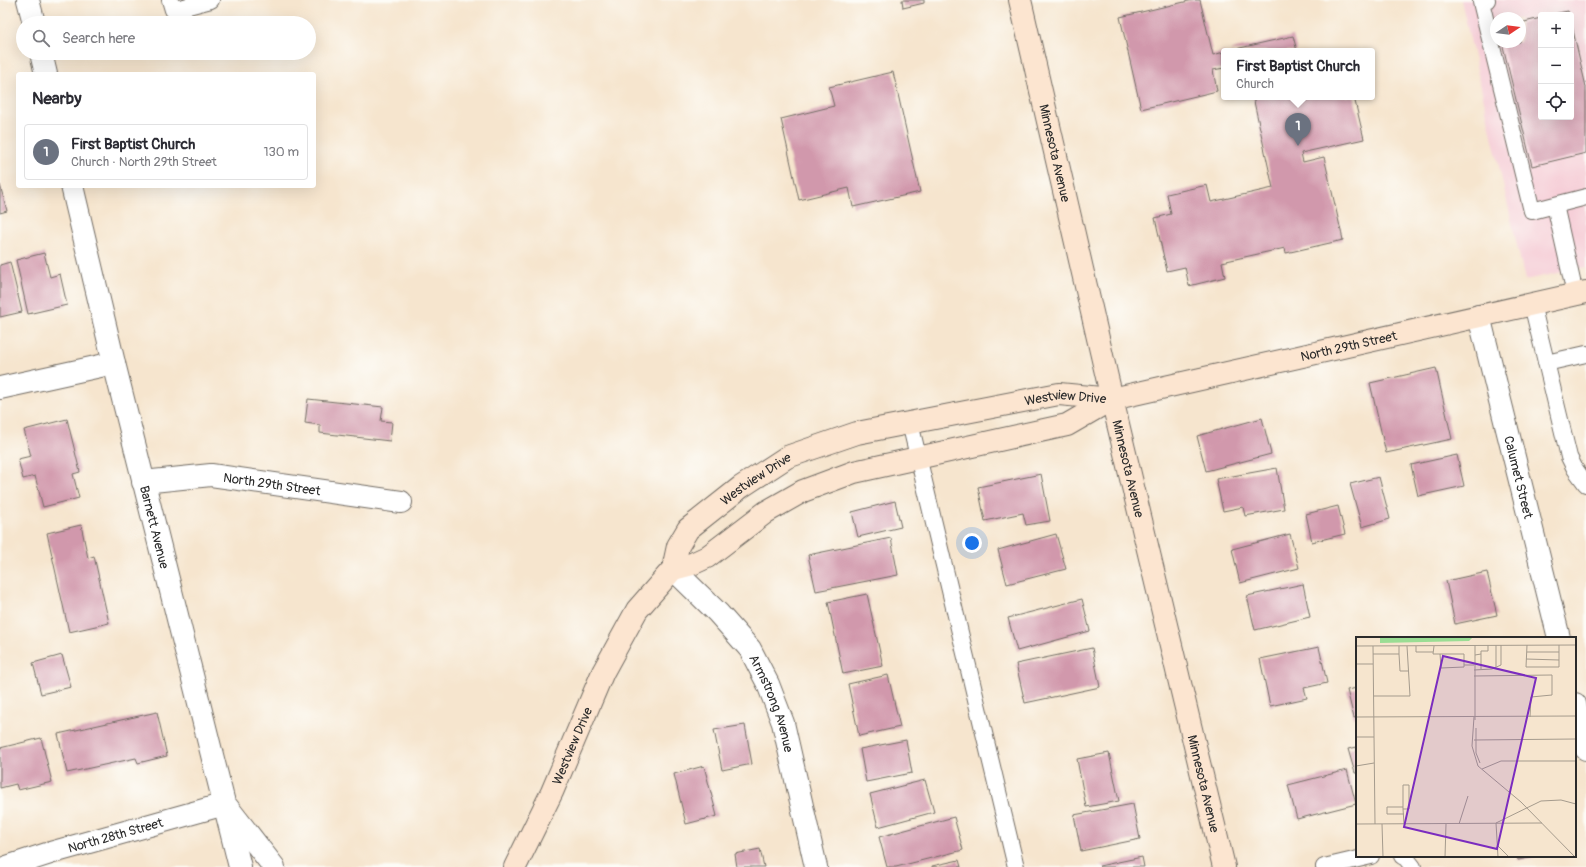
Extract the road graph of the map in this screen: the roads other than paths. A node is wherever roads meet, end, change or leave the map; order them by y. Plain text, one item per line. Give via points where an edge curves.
1 (28, 0) edge
2 (170, 0) edge
3 (211, 0) edge
4 (1020, 0) edge
5 (1487, 0) edge
6 (32, 16) edge
7 (43, 60) edge
8 (46, 72) edge
9 (72, 188) edge
10 (1586, 197) edge
11 (1555, 205) junction
12 (1580, 293) edge
13 (1532, 304) junction
14 (1479, 316) junction
15 (1586, 354) edge
16 (114, 363) junction
17 (1546, 363) junction
18 (0, 388) edge
19 (1112, 399) junction
20 (910, 423) junction
21 (918, 458) junction
22 (143, 482) junction
23 (1586, 484) edge
24 (401, 502) dead end
25 (674, 569) junction
26 (1559, 637) edge
27 (1576, 708) edge
28 (1586, 749) edge
29 (225, 804) junction
30 (50, 853) junction
31 (1367, 857) edge
32 (1404, 857) edge
33 (7, 867) edge
34 (33, 867) edge
35 (240, 867) edge
36 (274, 867) edge
37 (515, 867) edge
38 (816, 867) edge
39 (1016, 867) edge
40 (1224, 867) edge
41 (1324, 867) edge
42 (1413, 867) edge

1 - 6 street
2 - 3 lane via 173,10
4 - 19 main road, Minnesota Avenue
5 - 11 lane via 1481,2 1532,211
7 - 8 street
9 - 16 street, Barnett Avenue
10 - 11 lane
11 - 12 lane
12 - 13 main road, North 29th Street
13 - 14 main road, North 29th Street
13 - 17 lane
14 - 19 main road, North 29th Street
14 - 26 street, Calumet Street
15 - 17 lane
16 - 18 street
16 - 22 street, Barnett Avenue
17 - 23 lane via 1569,457
19 - 20 main road, Westview Drive via 1059,394
19 - 21 main road, Westview Drive via 1067,425
19 - 40 main road, Minnesota Avenue
20 - 21 lane
20 - 25 main road, Westview Drive via 857,433 787,457 741,487 688,529 678,546
21 - 25 main road, Westview Drive via 854,472 803,490 766,512 707,557
21 - 39 lane
22 - 24 street, North 29th Street via 211,474
22 - 29 street, Barnett Avenue
25 - 37 main road, Westview Drive via 637,610 603,672 552,792
25 - 38 street, Armstrong Avenue via 718,612 750,649 768,684 783,723
27 - 28 street
29 - 30 street, North 28th Street
29 - 35 street, Barnett Avenue
29 - 36 street
30 - 33 street, North 28th Street
30 - 34 street
31 - 41 lane
32 - 42 lane

